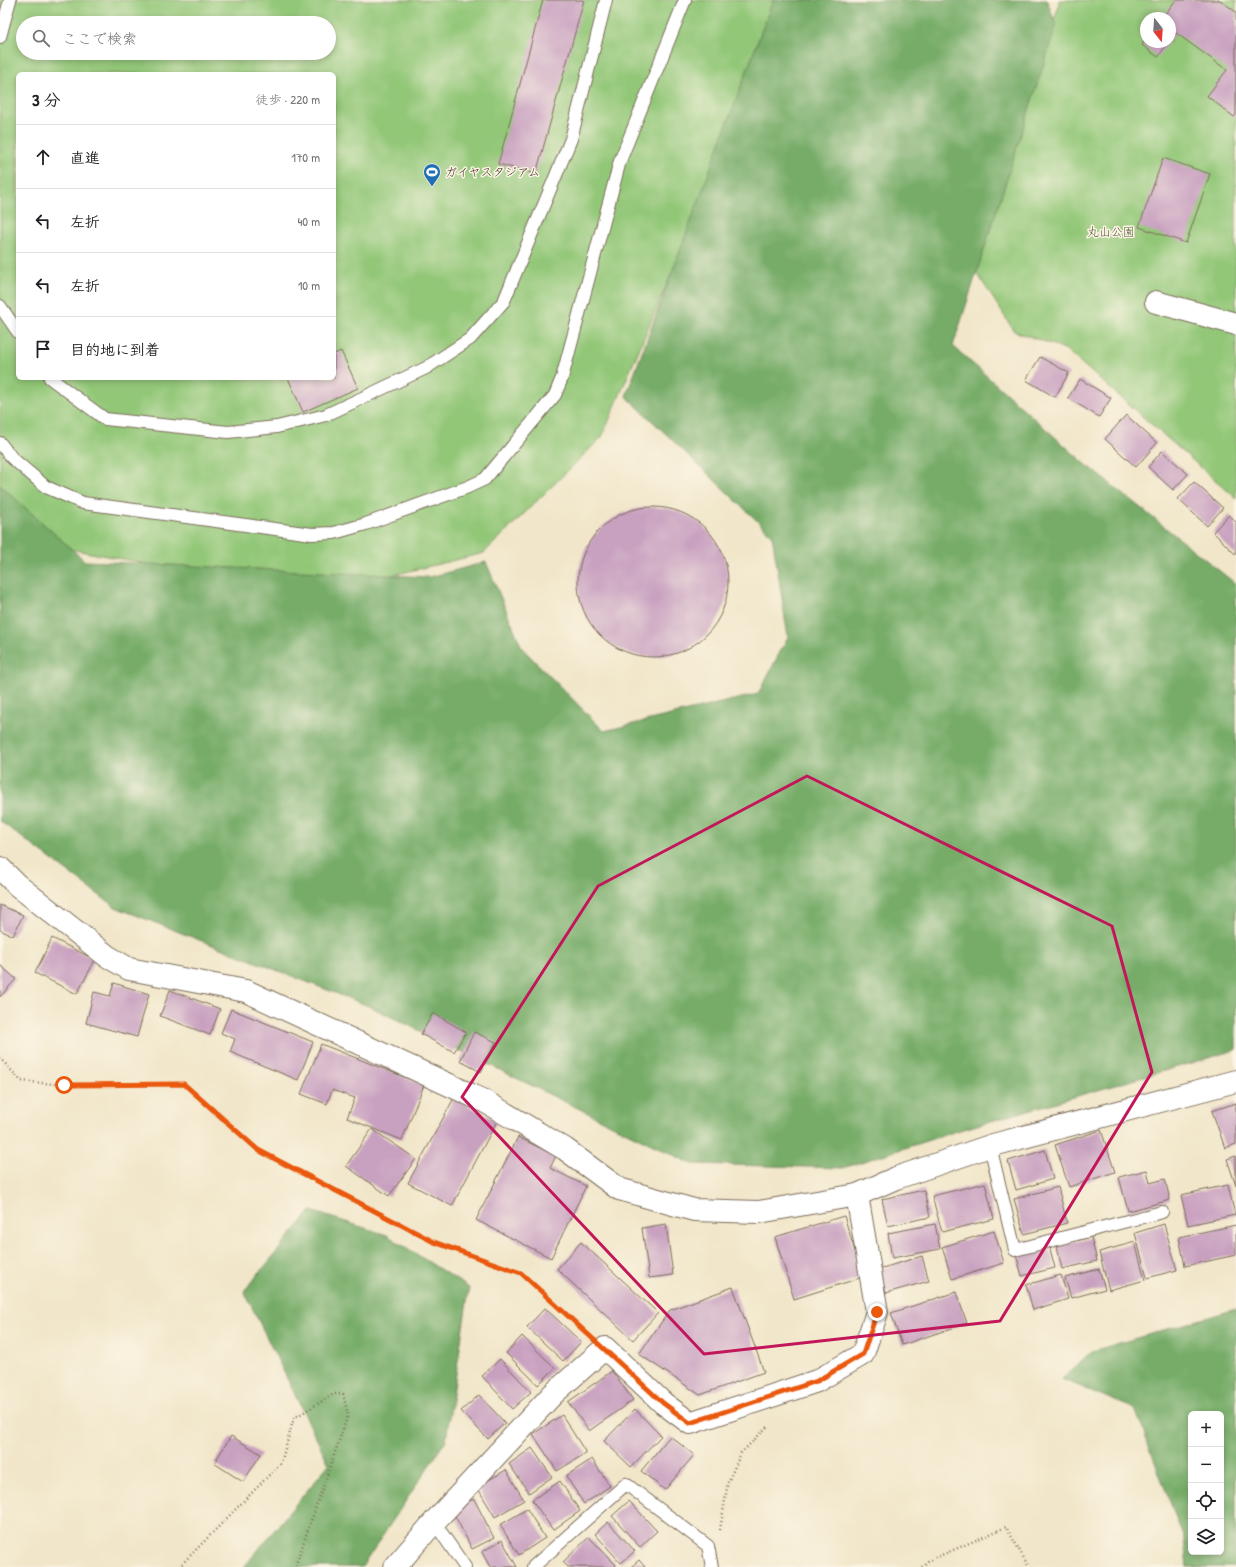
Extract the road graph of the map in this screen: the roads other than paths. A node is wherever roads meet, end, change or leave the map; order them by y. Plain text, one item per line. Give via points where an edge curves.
1 (10, 0) edge
2 (606, 0) edge
3 (685, 0) edge
4 (0, 37) edge
5 (1156, 302) dead end
6 (0, 306) edge
7 (1236, 324) edge
8 (16, 329) edge
9 (53, 380) edge
10 (0, 443) edge
11 (0, 868) edge
12 (1236, 1081) edge
13 (990, 1146) junction
14 (857, 1195) junction
15 (1162, 1212) dead end
16 (434, 1522) junction
17 (396, 1567) edge
18 (464, 1567) edge
19 (533, 1567) edge
20 (712, 1567) edge

1 - 4 lane
2 - 9 lane via 571,139 504,301 470,339 426,368 326,415 277,427 228,432 105,419
3 - 10 lane via 620,161 562,378 555,395 485,479 366,524 334,533 312,534 83,503 46,486 12,458
5 - 7 street
6 - 8 lane
11 - 14 street via 17,885 107,956 129,969 246,991 484,1101 565,1149 619,1189 694,1210 759,1212
12 - 13 street
13 - 14 street via 896,1178
13 - 15 lane via 1015,1250
14 - 16 street via 877,1312 863,1354 817,1381 690,1423 663,1403 605,1348 553,1394
16 - 17 street
16 - 18 lane
19 - 20 lane via 626,1484 708,1546

